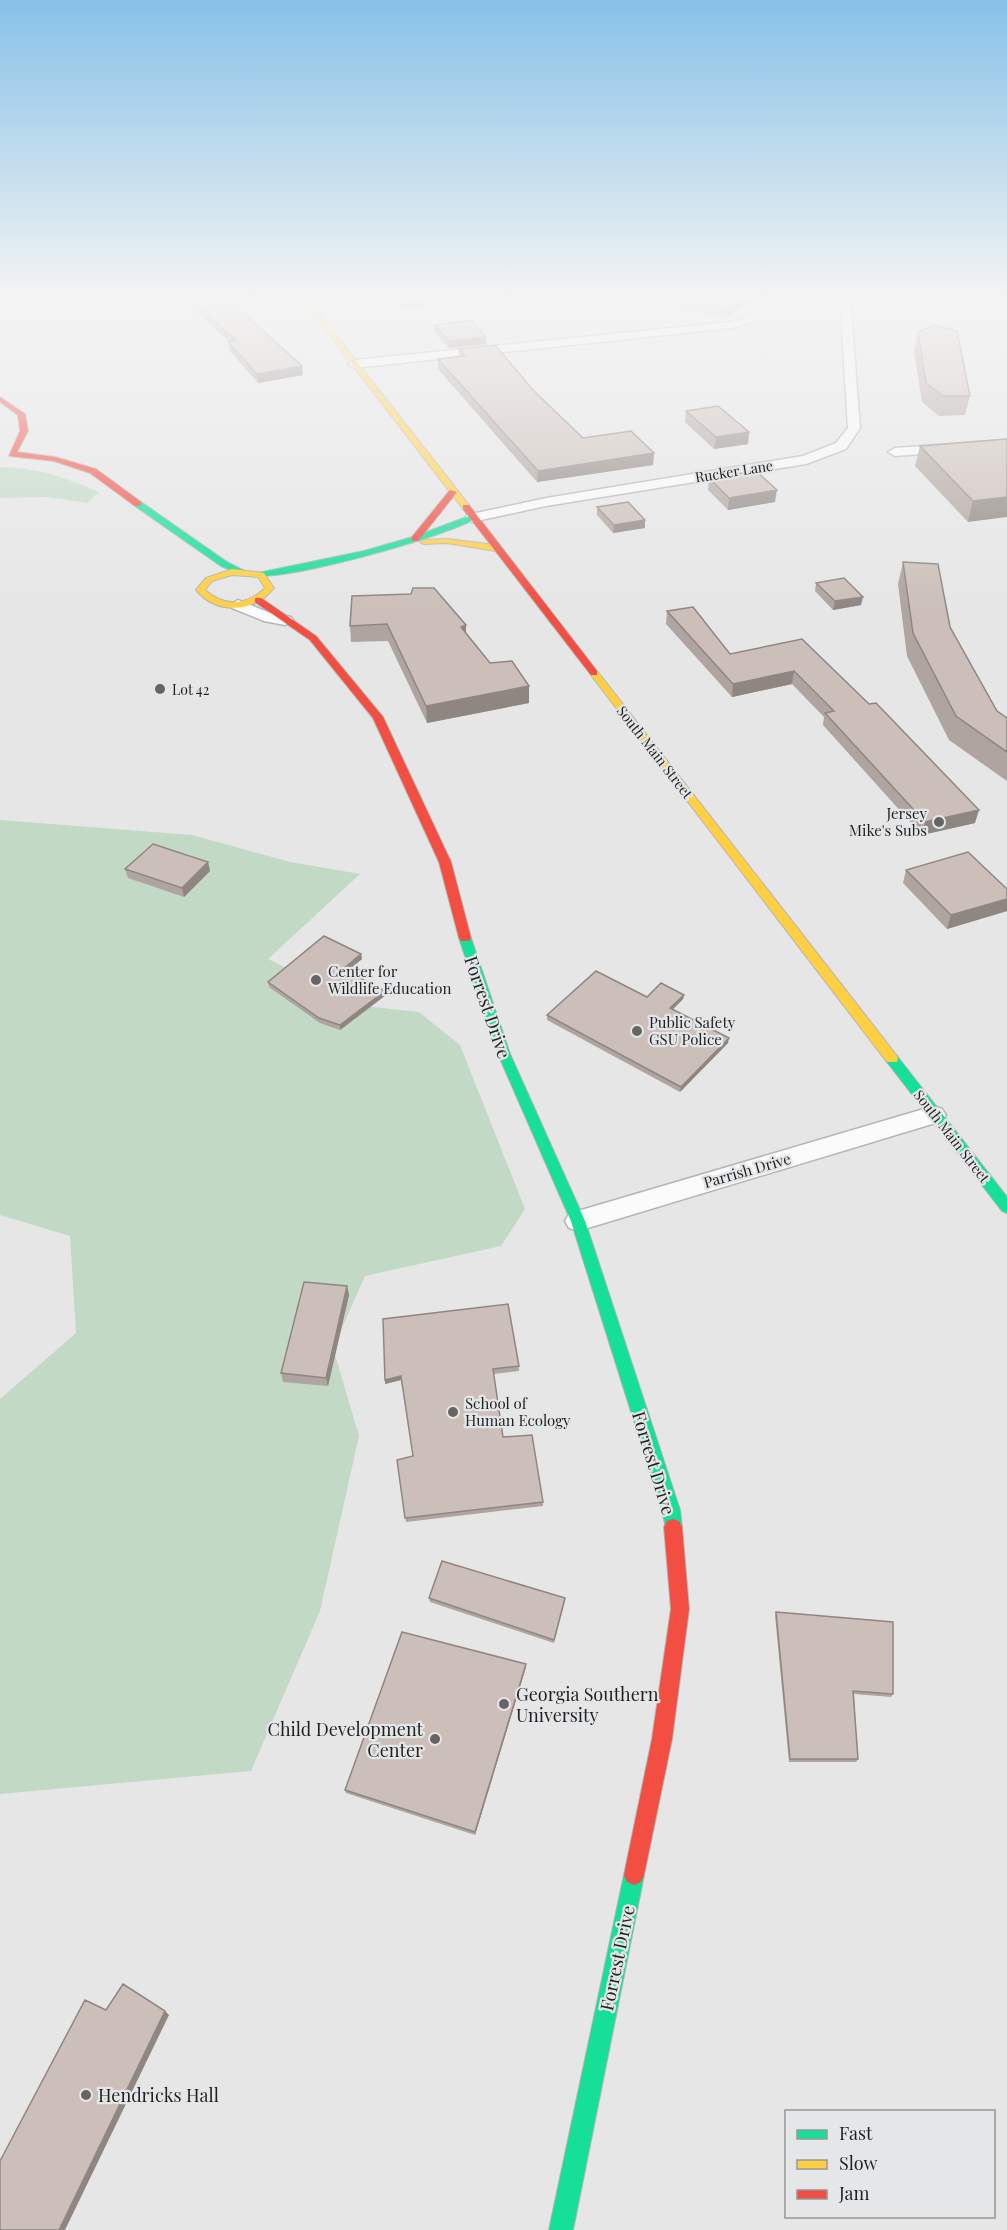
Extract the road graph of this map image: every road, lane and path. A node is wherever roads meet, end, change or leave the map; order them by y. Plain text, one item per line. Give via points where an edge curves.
1 (3, 401) edge
2 (383, 401) edge
3 (852, 401) edge
4 (1007, 444) edge
5 (895, 452) dead end
6 (6, 454) edge
7 (453, 492) junction
8 (472, 518) junction
9 (165, 524) junction
10 (408, 541) junction
11 (496, 548) junction
12 (330, 563) junction
13 (242, 572) junction
14 (257, 574) junction
15 (206, 581) junction
16 (262, 596) junction
17 (238, 604) junction
18 (285, 620) junction
19 (925, 1118) junction
20 (1007, 1207) edge
21 (578, 1221) junction
22 (561, 2230) edge

1 - 6 street via 21,414 24,431
2 - 7 street, South Main Street
3 - 8 street, Rucker Lane via 854,428 841,446 806,460 546,502
4 - 5 street
6 - 9 street via 55,459 93,471
7 - 8 street, South Main Street
7 - 10 street
8 - 10 street
8 - 11 street, South Main Street
9 - 13 street
9 - 15 street via 201,565
10 - 11 street via 447,541
10 - 12 street
11 - 19 street, South Main Street via 882,1043
12 - 14 street
12 - 16 street
13 - 14 street
13 - 15 street
14 - 16 street via 269,583
15 - 17 street via 200,590 205,599
16 - 17 street
16 - 18 street, Forrest Drive
17 - 18 street
18 - 21 street, Forrest Drive via 313,638 378,717 445,862 463,933 504,1054
19 - 20 street, South Main Street
19 - 21 street, Parrish Drive
21 - 22 street, Forrest Drive via 670,1510 680,1609 662,1739

